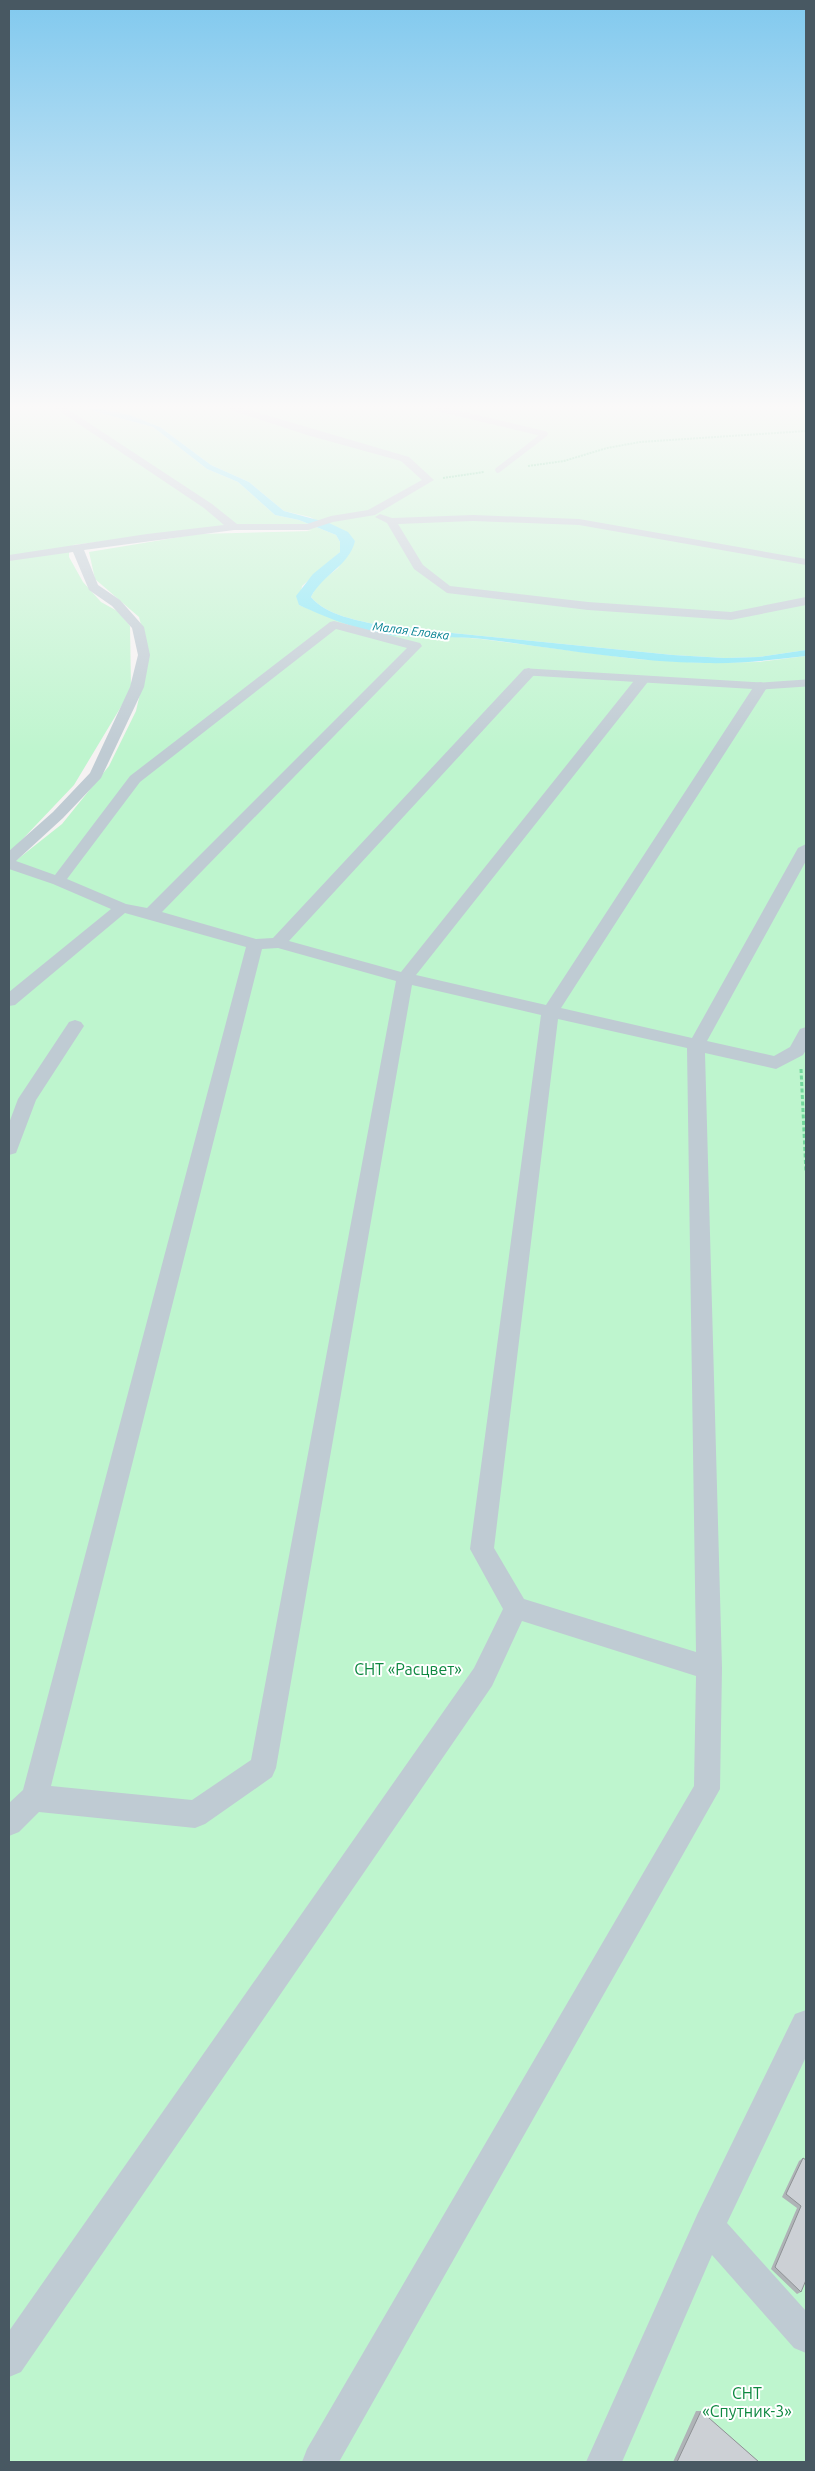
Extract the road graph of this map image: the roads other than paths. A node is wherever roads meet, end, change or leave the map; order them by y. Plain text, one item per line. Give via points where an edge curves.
1 (229, 523) edge
2 (319, 523) edge
3 (392, 523) edge
4 (586, 523) edge
5 (234, 527) junction
6 (78, 549) junction
7 (9, 558) edge
8 (806, 562) edge
9 (806, 602) edge
10 (529, 672) joint
11 (642, 680) junction
12 (806, 683) edge
13 (761, 686) junction
14 (806, 848) edge
15 (9, 859) edge
16 (9, 864) edge
17 (58, 880) junction
18 (122, 908) junction
19 (151, 914) junction
20 (278, 943) junction
21 (254, 944) junction
22 (405, 978) junction
23 (9, 1001) edge
24 (550, 1012) junction
25 (75, 1026) dead end
26 (806, 1033) edge
27 (696, 1046) junction
28 (9, 1148) edge
29 (516, 1608) junction
30 (709, 1668) junction
31 (34, 1798) junction
32 (9, 1822) edge
33 (806, 2025) edge
34 (708, 2226) junction
35 (806, 2336) edge
36 (9, 2360) edge
37 (320, 2462) edge
38 (604, 2462) edge

1 - 5 street
2 - 5 street via 308,527
3 - 9 street via 418,567 447,589 588,606 731,616
4 - 8 street
5 - 6 street via 147,536
6 - 7 street
6 - 15 street via 93,587 116,603 138,627 144,654 137,687 96,775
10 - 11 lane
10 - 20 street
11 - 13 lane
11 - 22 street
12 - 13 lane
13 - 24 street
14 - 27 street
16 - 17 street
17 - 18 street
17 - 19 street via 135,779 334,625 416,646
18 - 19 street
18 - 23 street
19 - 21 street
20 - 21 street
20 - 22 street
21 - 31 street
22 - 24 street
22 - 31 street via 263,1768 195,1814
24 - 27 street
24 - 29 street via 482,1549
25 - 28 street via 27,1099
26 - 27 street via 797,1051 776,1063
27 - 30 street
29 - 30 street
29 - 36 street via 483,1676
30 - 37 street via 707,1789
31 - 32 street
33 - 34 street
34 - 35 street
34 - 38 street

